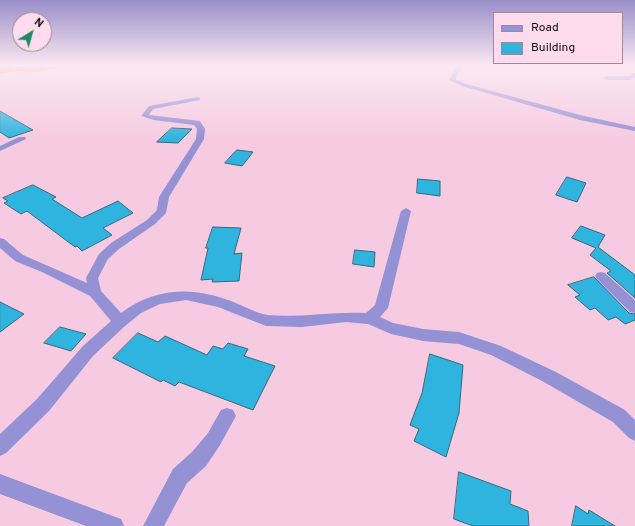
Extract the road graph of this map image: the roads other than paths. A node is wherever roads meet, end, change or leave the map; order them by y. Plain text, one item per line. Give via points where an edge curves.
1 (482, 90) edge
2 (198, 99) dead end
3 (635, 129) edge
4 (22, 139) dead end
5 (0, 149) edge
6 (406, 211) dead end
7 (0, 242) edge
8 (601, 276) dead end
9 (96, 293) junction
10 (635, 308) edge
11 (370, 319) junction
12 (120, 322) junction
13 (227, 416) dead end
14 (635, 432) edge
15 (0, 447) edge
16 (0, 484) edge
17 (98, 523) edge
18 (114, 526) edge
19 (153, 526) edge

1 - 3 street via 583,118
2 - 9 street via 151,107 145,116 197,124 201,129 200,139 164,197 162,211 103,257 92,278
4 - 5 street
6 - 11 street via 381,308
7 - 9 street via 19,258
8 - 10 street
9 - 12 street
11 - 12 street via 346,316 302,321 266,320 220,302 186,295 158,299 136,309
11 - 14 street via 391,328 423,335 459,338 496,350 619,416
12 - 15 street via 88,352 43,405
13 - 19 street via 199,459 180,476
16 - 17 street
17 - 18 street

